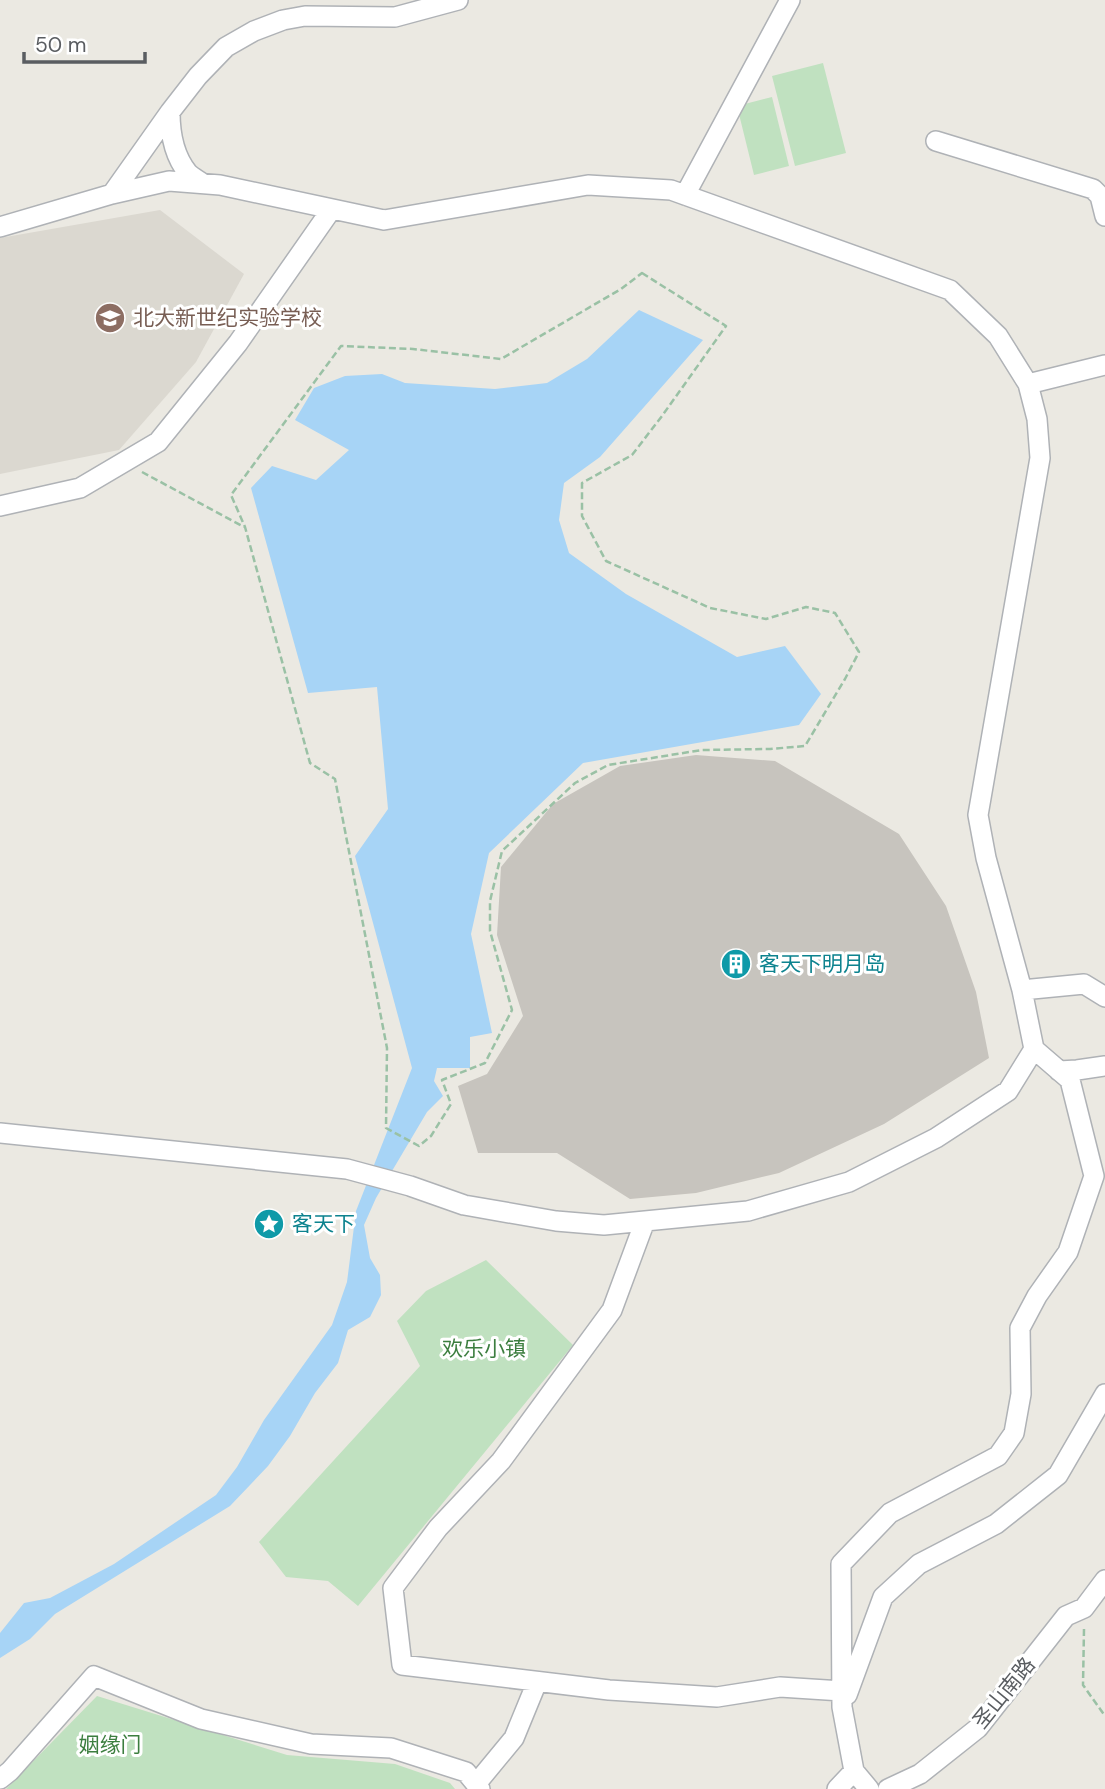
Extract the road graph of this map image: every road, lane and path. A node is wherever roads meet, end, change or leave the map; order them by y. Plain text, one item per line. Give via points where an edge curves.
1 (458, 0) edge
2 (790, 0) edge
3 (170, 111) junction
4 (936, 141) dead end
5 (202, 184) junction
6 (112, 194) junction
7 (685, 195) junction
8 (331, 210) junction
9 (1105, 216) edge
10 (0, 227) edge
11 (1105, 365) edge
12 (1028, 384) junction
13 (124, 462) junction
14 (0, 506) edge
15 (244, 527) junction
16 (1022, 990) junction
17 (1105, 997) edge
18 (1034, 1049) junction
19 (1105, 1066) edge
20 (1059, 1071) junction
21 (0, 1133) edge
22 (1100, 1181) edge
23 (645, 1221) junction
24 (1105, 1394) edge
25 (1105, 1580) edge
26 (1084, 1608) junction
27 (537, 1682) junction
28 (842, 1699) junction
29 (1105, 1716) edge
30 (855, 1771) junction
31 (0, 1779) edge
32 (478, 1787) edge
33 (837, 1789) edge
34 (869, 1789) edge
35 (888, 1789) edge

1 - 3 street via 395,17 305,16 263,27 226,47
2 - 7 street
3 - 5 street via 170,132 178,155 188,173
3 - 6 street
4 - 9 street via 1093,189 1100,196
5 - 6 street via 169,181
5 - 8 street
6 - 10 street
7 - 8 street via 671,190 588,185 384,220
7 - 12 street via 950,290 999,336
8 - 13 street via 238,343 158,442
11 - 12 street
12 - 16 street via 1040,458 978,815
13 - 14 street via 80,488
13 - 15 path
15 - 15 path via 310,763 335,779 387,1048 386,1128 419,1146 452,1104 442,1080 485,1063 512,1010 490,931 490,901 502,851 575,783 608,765 702,750 805,746 859,652 835,613 806,607 766,619 710,608 607,561 582,516 582,483 632,455 726,326 642,273 501,359 341,346 231,495
16 - 17 street via 1084,984
16 - 18 street
18 - 20 street
18 - 23 street via 1008,1091 936,1138 849,1182 748,1211
19 - 20 street
20 - 22 street via 1070,1080
21 - 23 street via 347,1169 464,1205 556,1221 604,1225
22 - 28 street via 1068,1252 1020,1328 1020,1394 1014,1433 998,1456 890,1513 841,1564
23 - 27 street via 612,1310 501,1461 438,1528 393,1588 402,1665
24 - 28 street via 1058,1475 996,1524 919,1564 883,1597
25 - 26 street, 圣山南路
26 - 29 path via 1083,1685
26 - 35 street, 圣山南路 via 1066,1616 978,1728 920,1774
27 - 28 street via 717,1697 780,1687
27 - 32 street via 514,1738
28 - 30 street
30 - 33 street
30 - 34 street
31 - 32 street via 94,1676 201,1719 311,1744 391,1748 466,1772

